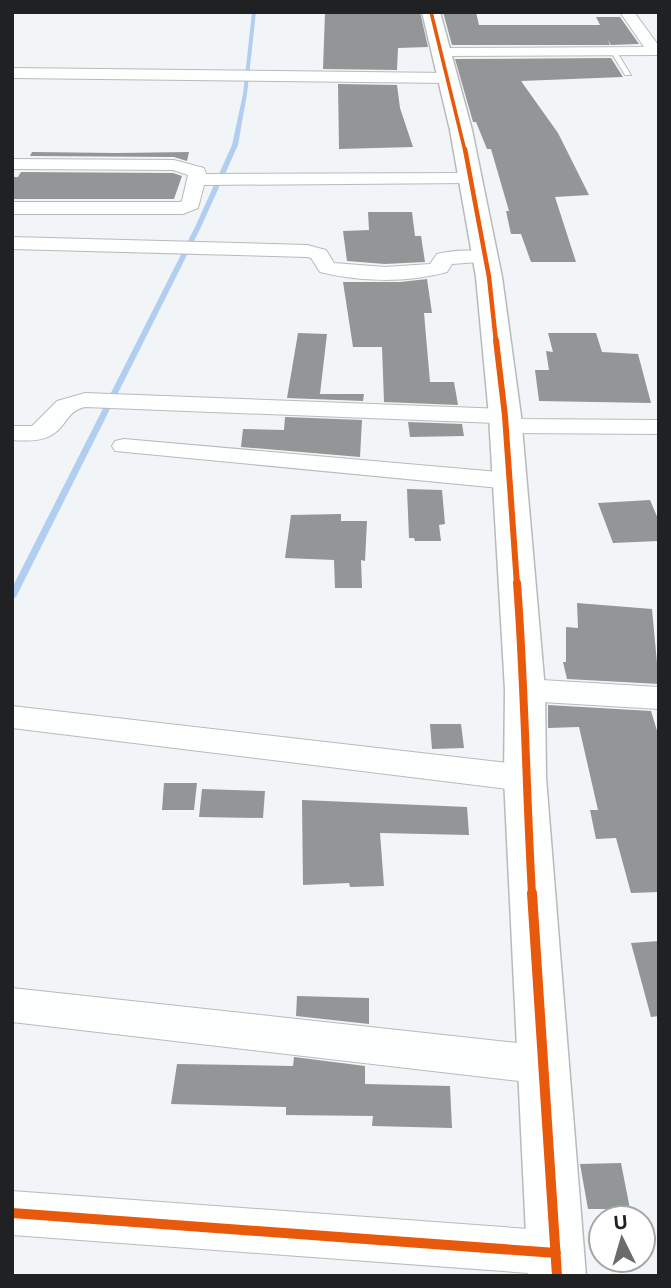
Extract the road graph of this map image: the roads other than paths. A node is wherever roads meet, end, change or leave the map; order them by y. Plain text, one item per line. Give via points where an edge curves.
1 (432, 12) edge
2 (627, 12) edge
3 (612, 51) junction
4 (657, 51) edge
5 (446, 65) junction
6 (12, 73) edge
7 (628, 73) dead end
8 (12, 164) edge
9 (216, 180) junction
10 (471, 181) junction
11 (12, 208) edge
12 (12, 243) edge
13 (485, 257) junction
14 (505, 421) junction
15 (659, 427) edge
16 (12, 433) edge
17 (124, 446) dead end
18 (510, 481) junction
19 (525, 690) junction
20 (659, 698) edge
21 (12, 717) edge
22 (525, 778) junction
23 (12, 1005) edge
24 (545, 1065) junction
25 (12, 1213) edge
26 (557, 1264) edge

1 - 5 street
2 - 4 street
3 - 4 street
3 - 5 street
3 - 7 lane
5 - 6 street
5 - 10 street
8 - 9 street via 174,165
9 - 10 street
9 - 11 street via 183,208
10 - 13 street
12 - 13 street via 307,251 319,254 327,268 362,271 428,271 440,268 444,258
13 - 14 street
14 - 15 street
14 - 16 street via 85,400 58,409 40,432
14 - 18 street
17 - 18 street
18 - 19 street
19 - 20 street
19 - 22 street
21 - 22 street
22 - 24 street
23 - 24 street
24 - 26 street
25 - 26 street

